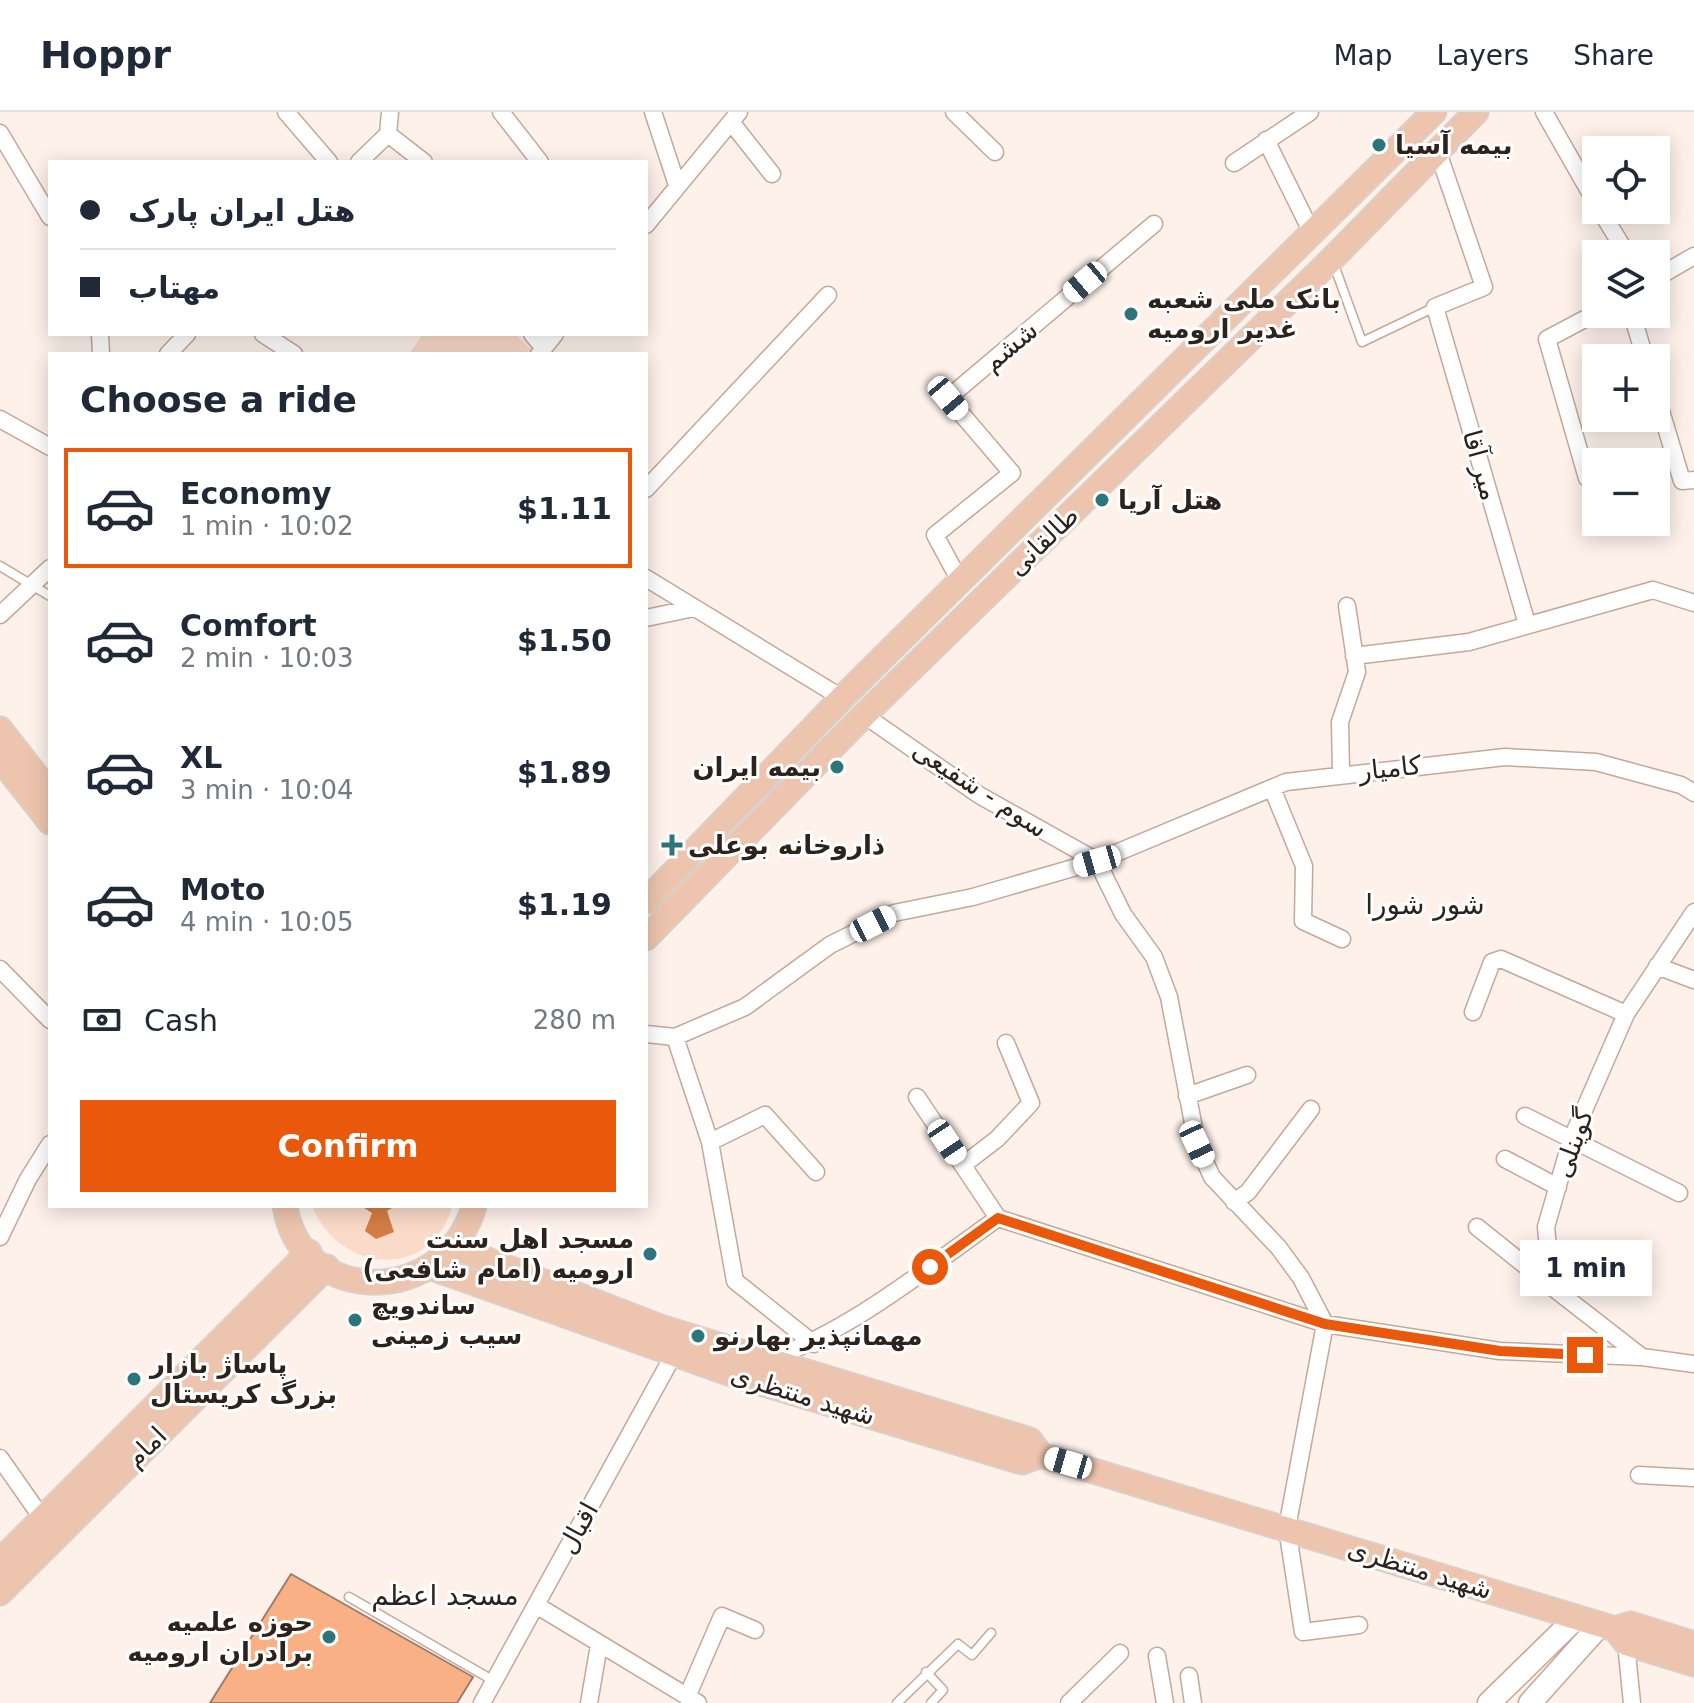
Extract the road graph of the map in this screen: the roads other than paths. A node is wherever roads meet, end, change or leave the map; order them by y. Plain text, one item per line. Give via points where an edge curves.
1 (286, 112) edge
2 (390, 112) edge
3 (501, 112) edge
4 (653, 112) edge
5 (954, 112) edge
6 (1310, 112) edge
7 (1434, 112) edge
8 (1476, 112) edge
9 (1544, 112) edge
10 (735, 117) edge
11 (0, 133) edge
12 (388, 134) junction
13 (1266, 140) junction
14 (995, 152) dead end
15 (1438, 152) junction
16 (327, 160) edge
17 (361, 160) edge
18 (421, 160) edge
19 (538, 160) edge
20 (1234, 163) dead end
21 (772, 174) dead end
22 (1582, 178) edge
23 (677, 185) junction
24 (48, 214) edge
25 (648, 222) edge
26 (1154, 224) dead end
27 (1313, 235) junction
28 (1694, 256) edge
29 (1332, 259) junction
30 (1670, 270) edge
31 (828, 295) dead end
32 (1435, 307) junction
33 (1582, 320) edge
34 (185, 336) edge
35 (266, 336) edge
36 (170, 352) edge
37 (291, 352) edge
38 (0, 419) edge
39 (1667, 432) edge
40 (48, 446) edge
41 (1582, 461) edge
42 (1694, 480) edge
43 (648, 487) edge
44 (0, 566) edge
45 (48, 570) edge
46 (648, 579) edge
47 (961, 583) junction
48 (33, 586) junction
49 (48, 595) edge
50 (1694, 603) edge
51 (1347, 606) dead end
52 (694, 608) junction
53 (0, 615) edge
54 (648, 618) edge
55 (1527, 624) junction
56 (1354, 656) junction
57 (842, 698) junction
58 (864, 715) junction
59 (0, 729) edge
60 (0, 759) edge
61 (1341, 773) junction
62 (1272, 788) junction
63 (48, 790) edge
64 (1694, 793) edge
65 (48, 819) edge
66 (1097, 861) junction
67 (648, 899) edge
68 (1694, 912) edge
69 (648, 936) edge
70 (1342, 939) dead end
71 (1657, 966) junction
72 (1, 973) edge
73 (1694, 980) edge
74 (1473, 1012) dead end
75 (1626, 1014) junction
76 (48, 1018) edge
77 (648, 1034) edge
78 (675, 1037) junction
79 (1006, 1043) dead end
80 (1247, 1075) dead end
81 (1187, 1096) junction
82 (917, 1097) dead end
83 (1311, 1109) dead end
84 (1525, 1116) dead end
85 (1571, 1140) junction
86 (710, 1142) junction
87 (48, 1147) edge
88 (1505, 1159) dead end
89 (963, 1165) junction
90 (816, 1172) dead end
91 (1558, 1187) junction
92 (1679, 1193) dead end
93 (1234, 1202) junction
94 (286, 1208) edge
95 (473, 1208) edge
96 (998, 1218) junction
97 (1477, 1227) dead end
98 (0, 1237) edge
99 (454, 1247) junction
100 (318, 1260) junction
101 (432, 1268) junction
102 (1552, 1287) junction
103 (1325, 1324) junction
104 (814, 1344) junction
105 (674, 1354) junction
106 (1642, 1357) junction
107 (766, 1361) junction
108 (736, 1364) junction
109 (1694, 1364) edge
110 (1041, 1455) junction
111 (0, 1458) edge
112 (1639, 1475) dead end
113 (1694, 1478) edge
114 (42, 1518) junction
115 (1287, 1528) junction
116 (0, 1561) edge
117 (0, 1593) edge
118 (349, 1597) dead end
119 (536, 1605) junction
120 (1577, 1617) junction
121 (1359, 1625) dead end
122 (755, 1630) dead end
123 (1614, 1632) junction
124 (991, 1633) dead end
125 (1694, 1644) edge
126 (599, 1645) junction
127 (1120, 1653) dead end
128 (1157, 1656) dead end
129 (1694, 1664) edge
130 (926, 1672) junction
131 (1189, 1676) dead end
132 (494, 1681) junction
133 (692, 1700) edge
134 (482, 1703) edge
135 (589, 1703) edge
136 (897, 1703) edge
137 (931, 1703) edge
138 (1069, 1703) edge
139 (1165, 1703) edge
140 (1193, 1703) edge
141 (1489, 1703) edge
142 (1530, 1703) edge
143 (1632, 1703) edge

1 - 16 street
2 - 12 street
3 - 19 street
4 - 23 street
5 - 14 street
6 - 13 street
7 - 27 main road, طالقانی
8 - 15 main road, طالقانی
9 - 22 street
10 - 21 street
10 - 23 street
11 - 24 street
12 - 17 street
12 - 18 street
13 - 20 street
13 - 27 street
15 - 29 main road, طالقانی
15 - 32 street via 1484,287
23 - 25 street
26 - 47 street, ششم via 948,398 1012,473 935,535
27 - 47 main road, طالقانی
28 - 30 street
29 - 32 lane via 1362,342
29 - 58 main road, طالقانی
31 - 43 street
32 - 55 street, میر آقا
33 - 41 street via 1547,339
34 - 36 street
35 - 37 street
38 - 40 street
39 - 42 street via 1682,481
44 - 48 lane
45 - 48 street
46 - 52 street
47 - 57 main road, طالقانی
48 - 49 lane
48 - 53 street
50 - 55 street via 1653,590
51 - 56 street
52 - 54 street
52 - 57 street
55 - 56 street via 1469,642
56 - 61 street via 1357,672 1340,722
57 - 58 main road
57 - 67 main road, طالقانی
58 - 66 street, سوم - شفیعی via 979,795
58 - 69 main road, طالقانی
59 - 63 main road
60 - 65 main road
61 - 62 street, کامیار
61 - 64 street, کامیار via 1505,757 1596,762
62 - 66 street, کامیار
62 - 70 street via 1304,866 1303,921
66 - 78 street, کامیار via 973,897 894,913 830,945 745,1007
66 - 81 street via 1123,914 1154,957 1169,997
68 - 71 street, گوینلی
71 - 73 street
71 - 75 street, گوینلی
72 - 76 street
74 - 75 street via 1492,962 1501,959
75 - 85 street, گوینلی
77 - 78 street
78 - 86 street
79 - 89 street via 1031,1103
80 - 81 street
81 - 93 street via 1197,1144 1212,1177
82 - 89 street
83 - 93 street via 1248,1192
84 - 85 street
85 - 91 street, گوینلی
85 - 92 street
86 - 90 street via 765,1115
86 - 104 street via 735,1281
87 - 98 street
88 - 91 street
89 - 96 street
91 - 102 street, گوینلی via 1546,1227
93 - 103 street via 1279,1248
94 - 100 main road via 295,1233
95 - 99 main road
96 - 103 street
96 - 104 street
97 - 102 street
99 - 101 main road
99 - 108 main road, شهید منتظری via 663,1328
100 - 101 main road via 343,1276 379,1283
100 - 114 main road, امام
100 - 117 main road, امام
101 - 105 main road, شهید منتظری
102 - 106 street
103 - 106 street via 1500,1351
103 - 115 street
104 - 107 street
105 - 108 main road, شهید منتظری
105 - 119 street, اقبال
106 - 109 street
107 - 108 main road, شهید منتظری
107 - 110 main road, شهید منتظری via 1030,1440
108 - 110 main road, شهید منتظری via 1022,1462
110 - 115 main road, شهید منتظری
111 - 114 street
112 - 113 street
114 - 116 main road, امام
115 - 120 main road, شهید منتظری
115 - 121 street via 1303,1632
118 - 132 lane
119 - 126 street
119 - 132 street, اقبال
120 - 123 main road, شهید منتظری
120 - 141 main road
122 - 133 street via 722,1616
123 - 125 main road, شهید منتظری via 1631,1624
123 - 129 main road, شهید منتظری
123 - 142 main road
123 - 143 street
124 - 130 lane via 972,1655 958,1644
126 - 133 street
126 - 135 street
127 - 138 street
128 - 139 street
130 - 136 lane
130 - 137 lane via 943,1690
131 - 140 street
132 - 134 street, اقبال

